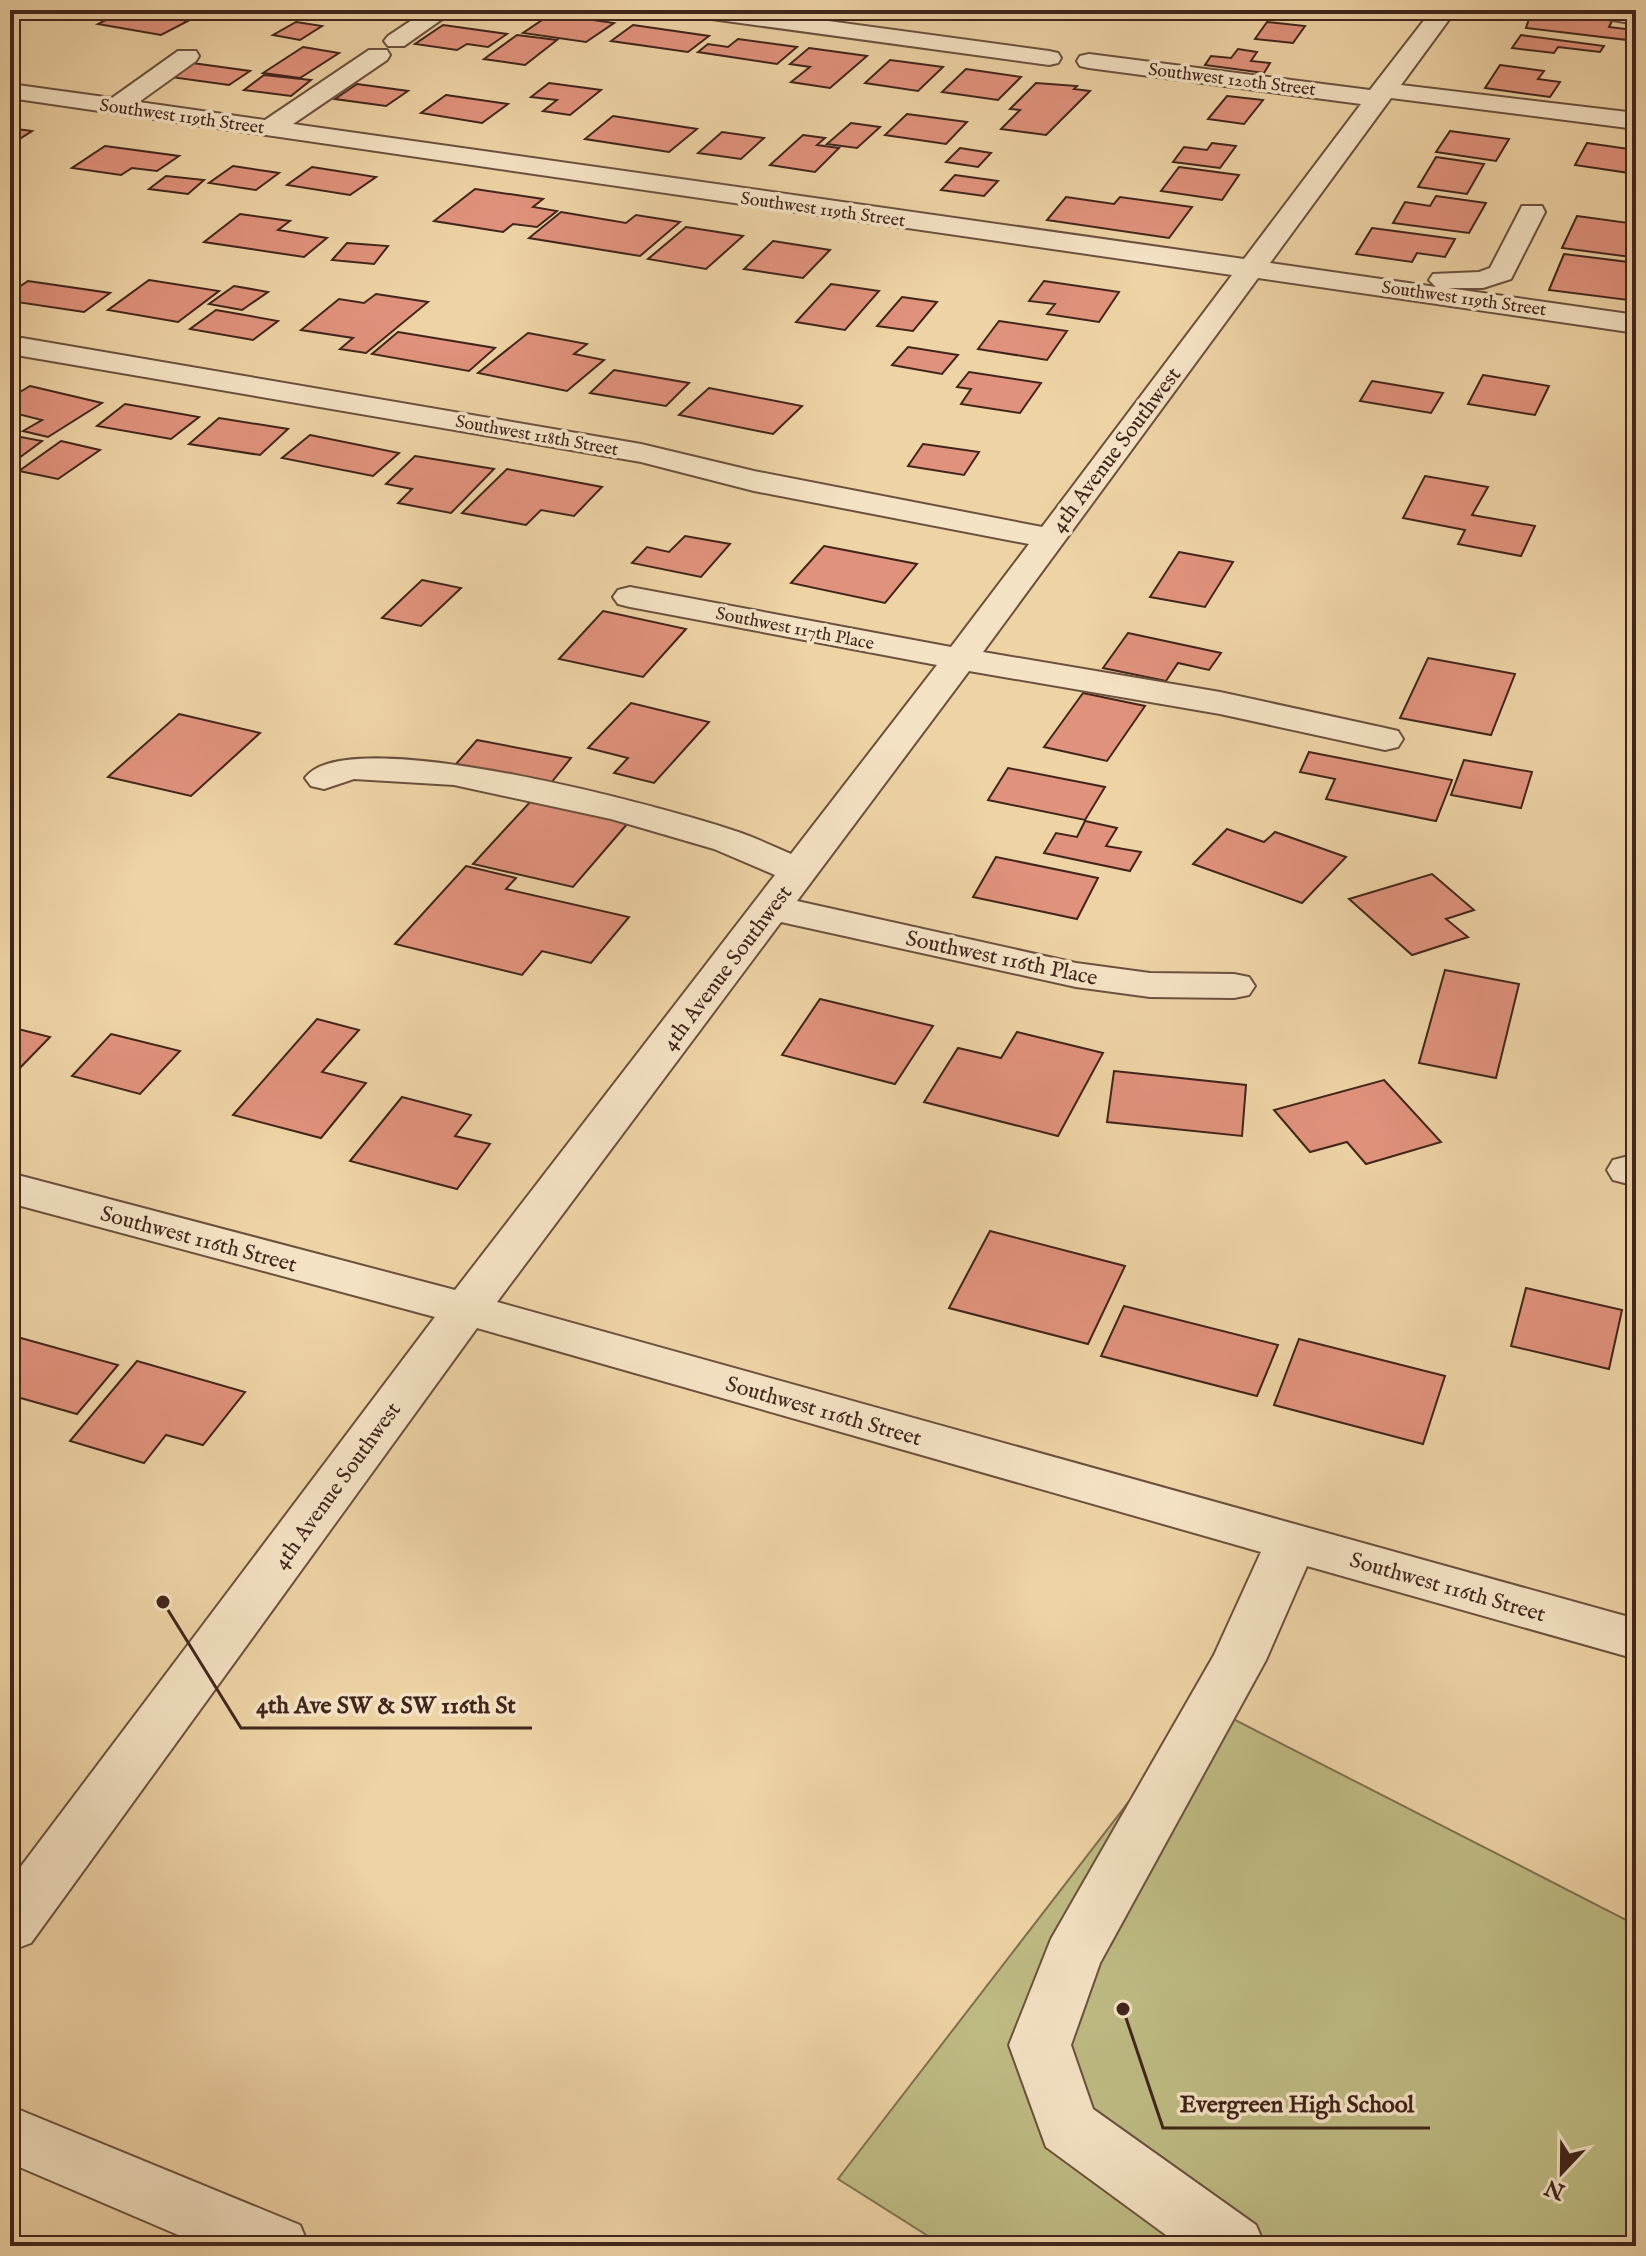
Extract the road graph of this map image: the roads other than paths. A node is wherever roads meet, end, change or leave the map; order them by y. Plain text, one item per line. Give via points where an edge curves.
1 (443, 10) edge
2 (697, 10) edge
3 (1444, 10) edge
4 (1592, 10) edge
5 (1636, 17) edge
6 (187, 56) dead end
7 (1049, 58) dead end
8 (1089, 61) dead end
9 (10, 91) edge
10 (1379, 94) junction
11 (117, 106) junction
12 (1636, 121) edge
13 (268, 129) junction
14 (1532, 212) dead end
15 (1256, 261) junction
16 (1636, 324) edge
17 (22, 347) dead end
18 (1049, 538) junction
19 (630, 597) dead end
20 (960, 659) junction
21 (1385, 739) dead end
22 (324, 778) dead end
23 (798, 871) junction
24 (772, 908) junction
25 (1234, 986) dead end
26 (10, 1188) edge
27 (466, 1309) junction
28 (1292, 1542) junction
29 (1636, 1639) edge
30 (10, 1926) edge
31 (10, 2134) edge
32 (277, 2246) edge
33 (1233, 2246) edge

1 - 13 street
2 - 7 street
3 - 10 street, 4th Avenue Southwest
4 - 5 street
6 - 11 street
8 - 10 street, Southwest 120th Street
9 - 11 street, Southwest 119th Street
10 - 12 street, Southwest 120th Street
10 - 15 street, 4th Avenue Southwest
11 - 13 street, Southwest 119th Street
13 - 15 street, Southwest 119th Street
14 - 15 street via 1501,273 1483,280
15 - 16 street, Southwest 119th Street via 1292,273
15 - 18 street, 4th Avenue Southwest
17 - 18 street, Southwest 118th Street via 641,453 754,481
18 - 20 street, 4th Avenue Southwest
19 - 20 street, Southwest 117th Place
20 - 21 street, Southwest 117th Place via 1220,703
20 - 23 street, 4th Avenue Southwest
22 - 23 street via 350,768 454,774 619,809 728,841
23 - 24 street, 4th Avenue Southwest
24 - 25 street, Southwest 116th Place via 1076,975 1150,985
24 - 27 street, 4th Avenue Southwest
26 - 27 street, Southwest 116th Street
27 - 28 street, Southwest 116th Street
27 - 30 street, 4th Avenue Southwest
28 - 29 street, Southwest 116th Street
28 - 33 street via 1239,1660 1072,1957 1040,2045 1068,2127
31 - 32 street

